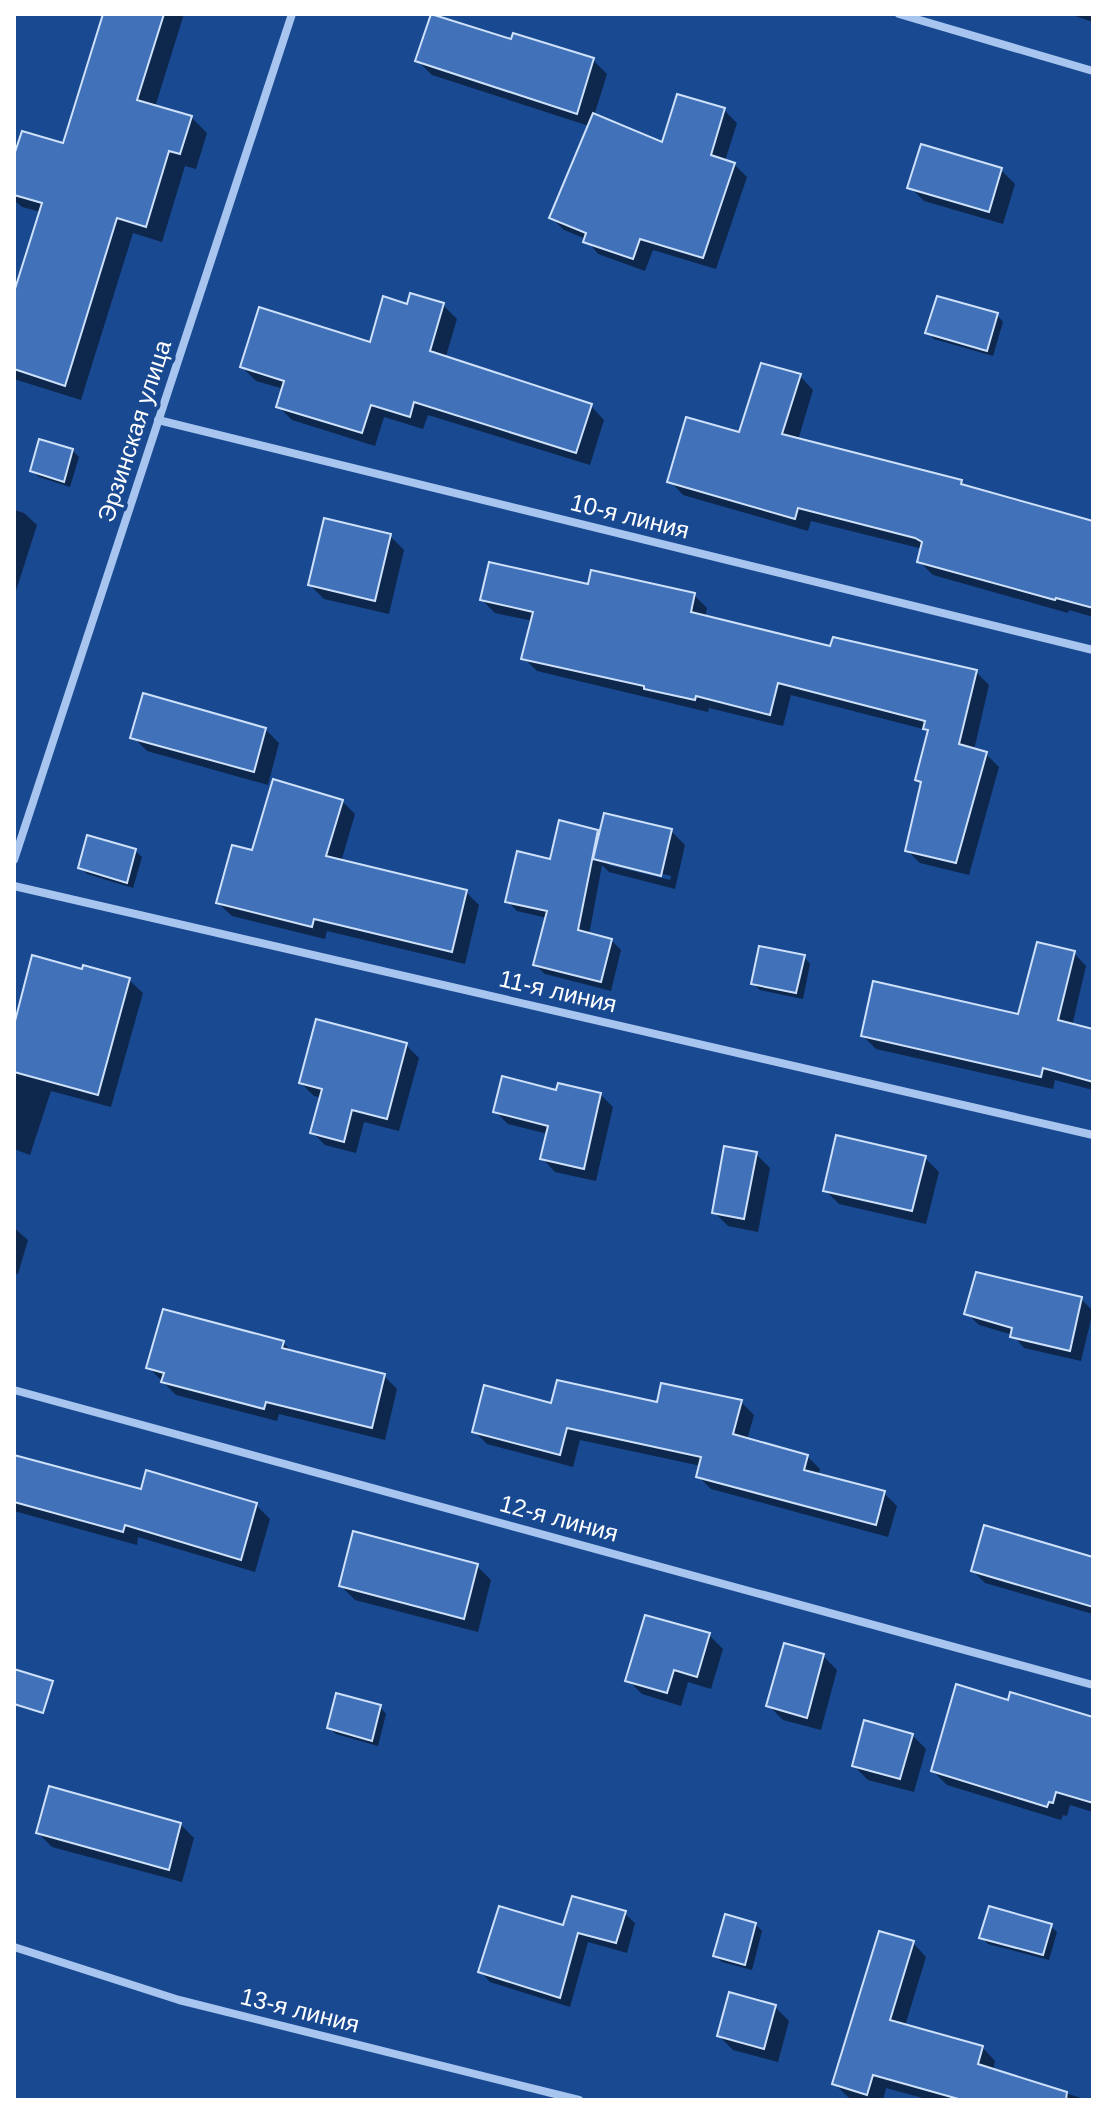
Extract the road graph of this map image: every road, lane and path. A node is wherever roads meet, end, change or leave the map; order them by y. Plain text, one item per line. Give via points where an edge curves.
1 (292, 14) edge
2 (899, 14) edge
3 (1093, 71) edge
4 (158, 420) junction
5 (1093, 650) edge
6 (14, 860) edge
7 (14, 886) edge
8 (1093, 1135) edge
9 (14, 1390) edge
10 (1093, 1685) edge
11 (14, 1947) edge
12 (579, 2100) edge

1 - 4 street, Эрзинская улица
2 - 3 street
4 - 5 street, 10-я линия
4 - 6 street, Эрзинская улица
7 - 8 street, 11-я линия
9 - 10 street, 12-я линия
11 - 12 street, 13-я линия via 179,2000

